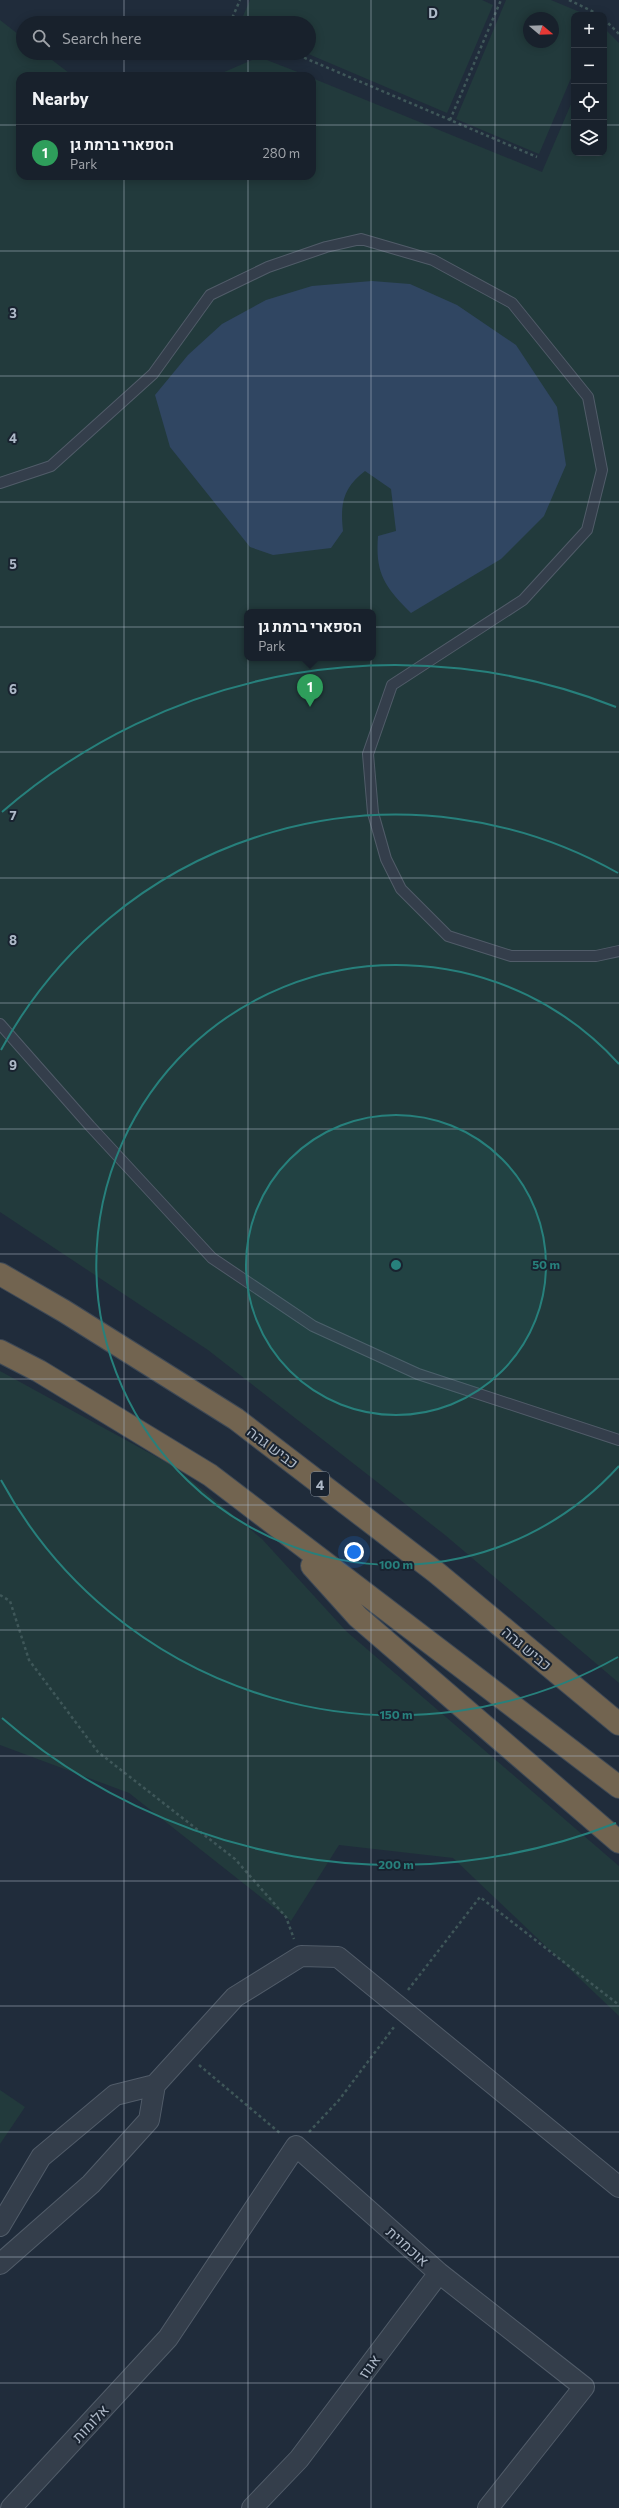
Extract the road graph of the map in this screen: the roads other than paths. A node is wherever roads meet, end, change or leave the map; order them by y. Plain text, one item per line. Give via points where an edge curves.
1 (0, 483) edge
2 (619, 951) edge
3 (0, 1024) edge
4 (0, 1274) edge
5 (0, 1351) edge
6 (619, 1440) edge
7 (277, 1526) junction
8 (619, 1724) edge
9 (619, 1787) edge
10 (619, 1842) edge
11 (155, 2086) junction
12 (619, 2187) edge
13 (0, 2226) edge
14 (0, 2264) edge
15 (438, 2273) junction
16 (168, 2338) joint
17 (11, 2508) edge
18 (252, 2508) edge
19 (488, 2508) edge

1 - 2 lane via 51,466 153,374 210,295 268,267 326,246 361,239 433,260 512,302 588,397 602,470 588,530 523,600 392,685 368,754 373,813 386,859 402,889 448,936 511,956 596,956
3 - 6 lane via 212,1258 313,1326 418,1374
4 - 8 highway, כביש גהה / 4 via 64,1310 236,1419 437,1573
5 - 7 highway via 39,1371 210,1475
7 - 9 highway
7 - 10 highway via 358,1617
11 - 12 street via 235,1997 301,1956 338,1957
11 - 13 street via 115,2095 41,2157
11 - 14 street via 149,2120 91,2184
15 - 16 street, אוכמנית via 296,2146
15 - 18 street, אגוז via 299,2459
15 - 19 street, אוכמנית via 584,2387
16 - 17 street, אלומות

